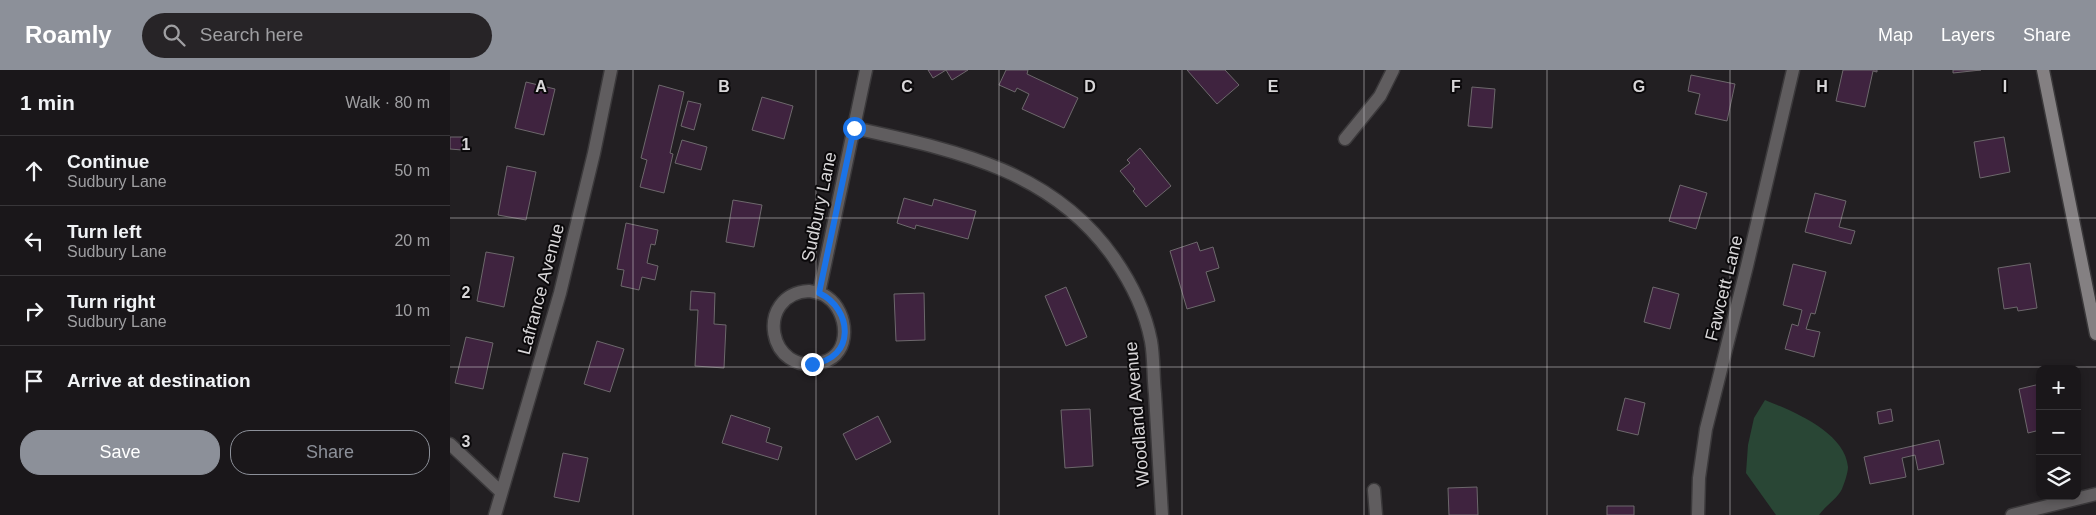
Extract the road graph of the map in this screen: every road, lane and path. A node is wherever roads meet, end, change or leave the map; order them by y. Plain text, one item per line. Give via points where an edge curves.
1 (611, 70) edge
2 (866, 70) edge
3 (1393, 70) edge
4 (1793, 70) edge
5 (2043, 70) edge
6 (854, 128) junction
7 (1345, 139) dead end
8 (819, 293) junction
9 (2096, 334) edge
10 (450, 444) edge
11 (1374, 490) dead end
12 (501, 492) junction
13 (2096, 494) edge
14 (495, 515) edge
15 (1162, 515) edge
16 (1376, 515) edge
17 (1698, 515) edge
18 (2012, 515) edge

1 - 12 street, Lafrance Avenue via 560,293
2 - 6 street, Sudbury Lane
3 - 7 street via 1380,96
4 - 17 street, Fawcett Lane via 1706,429
5 - 9 main road
6 - 8 street, Sudbury Lane
6 - 15 street, Woodland Avenue via 946,149 1001,168 1055,198 1104,243 1139,299 1151,341
8 - 8 street via 827,297 841,315 843,344 832,358 822,363 792,360 778,348 773,329 775,315 795,293
10 - 12 street
11 - 16 street
12 - 14 street, Lafrance Avenue
13 - 18 street

